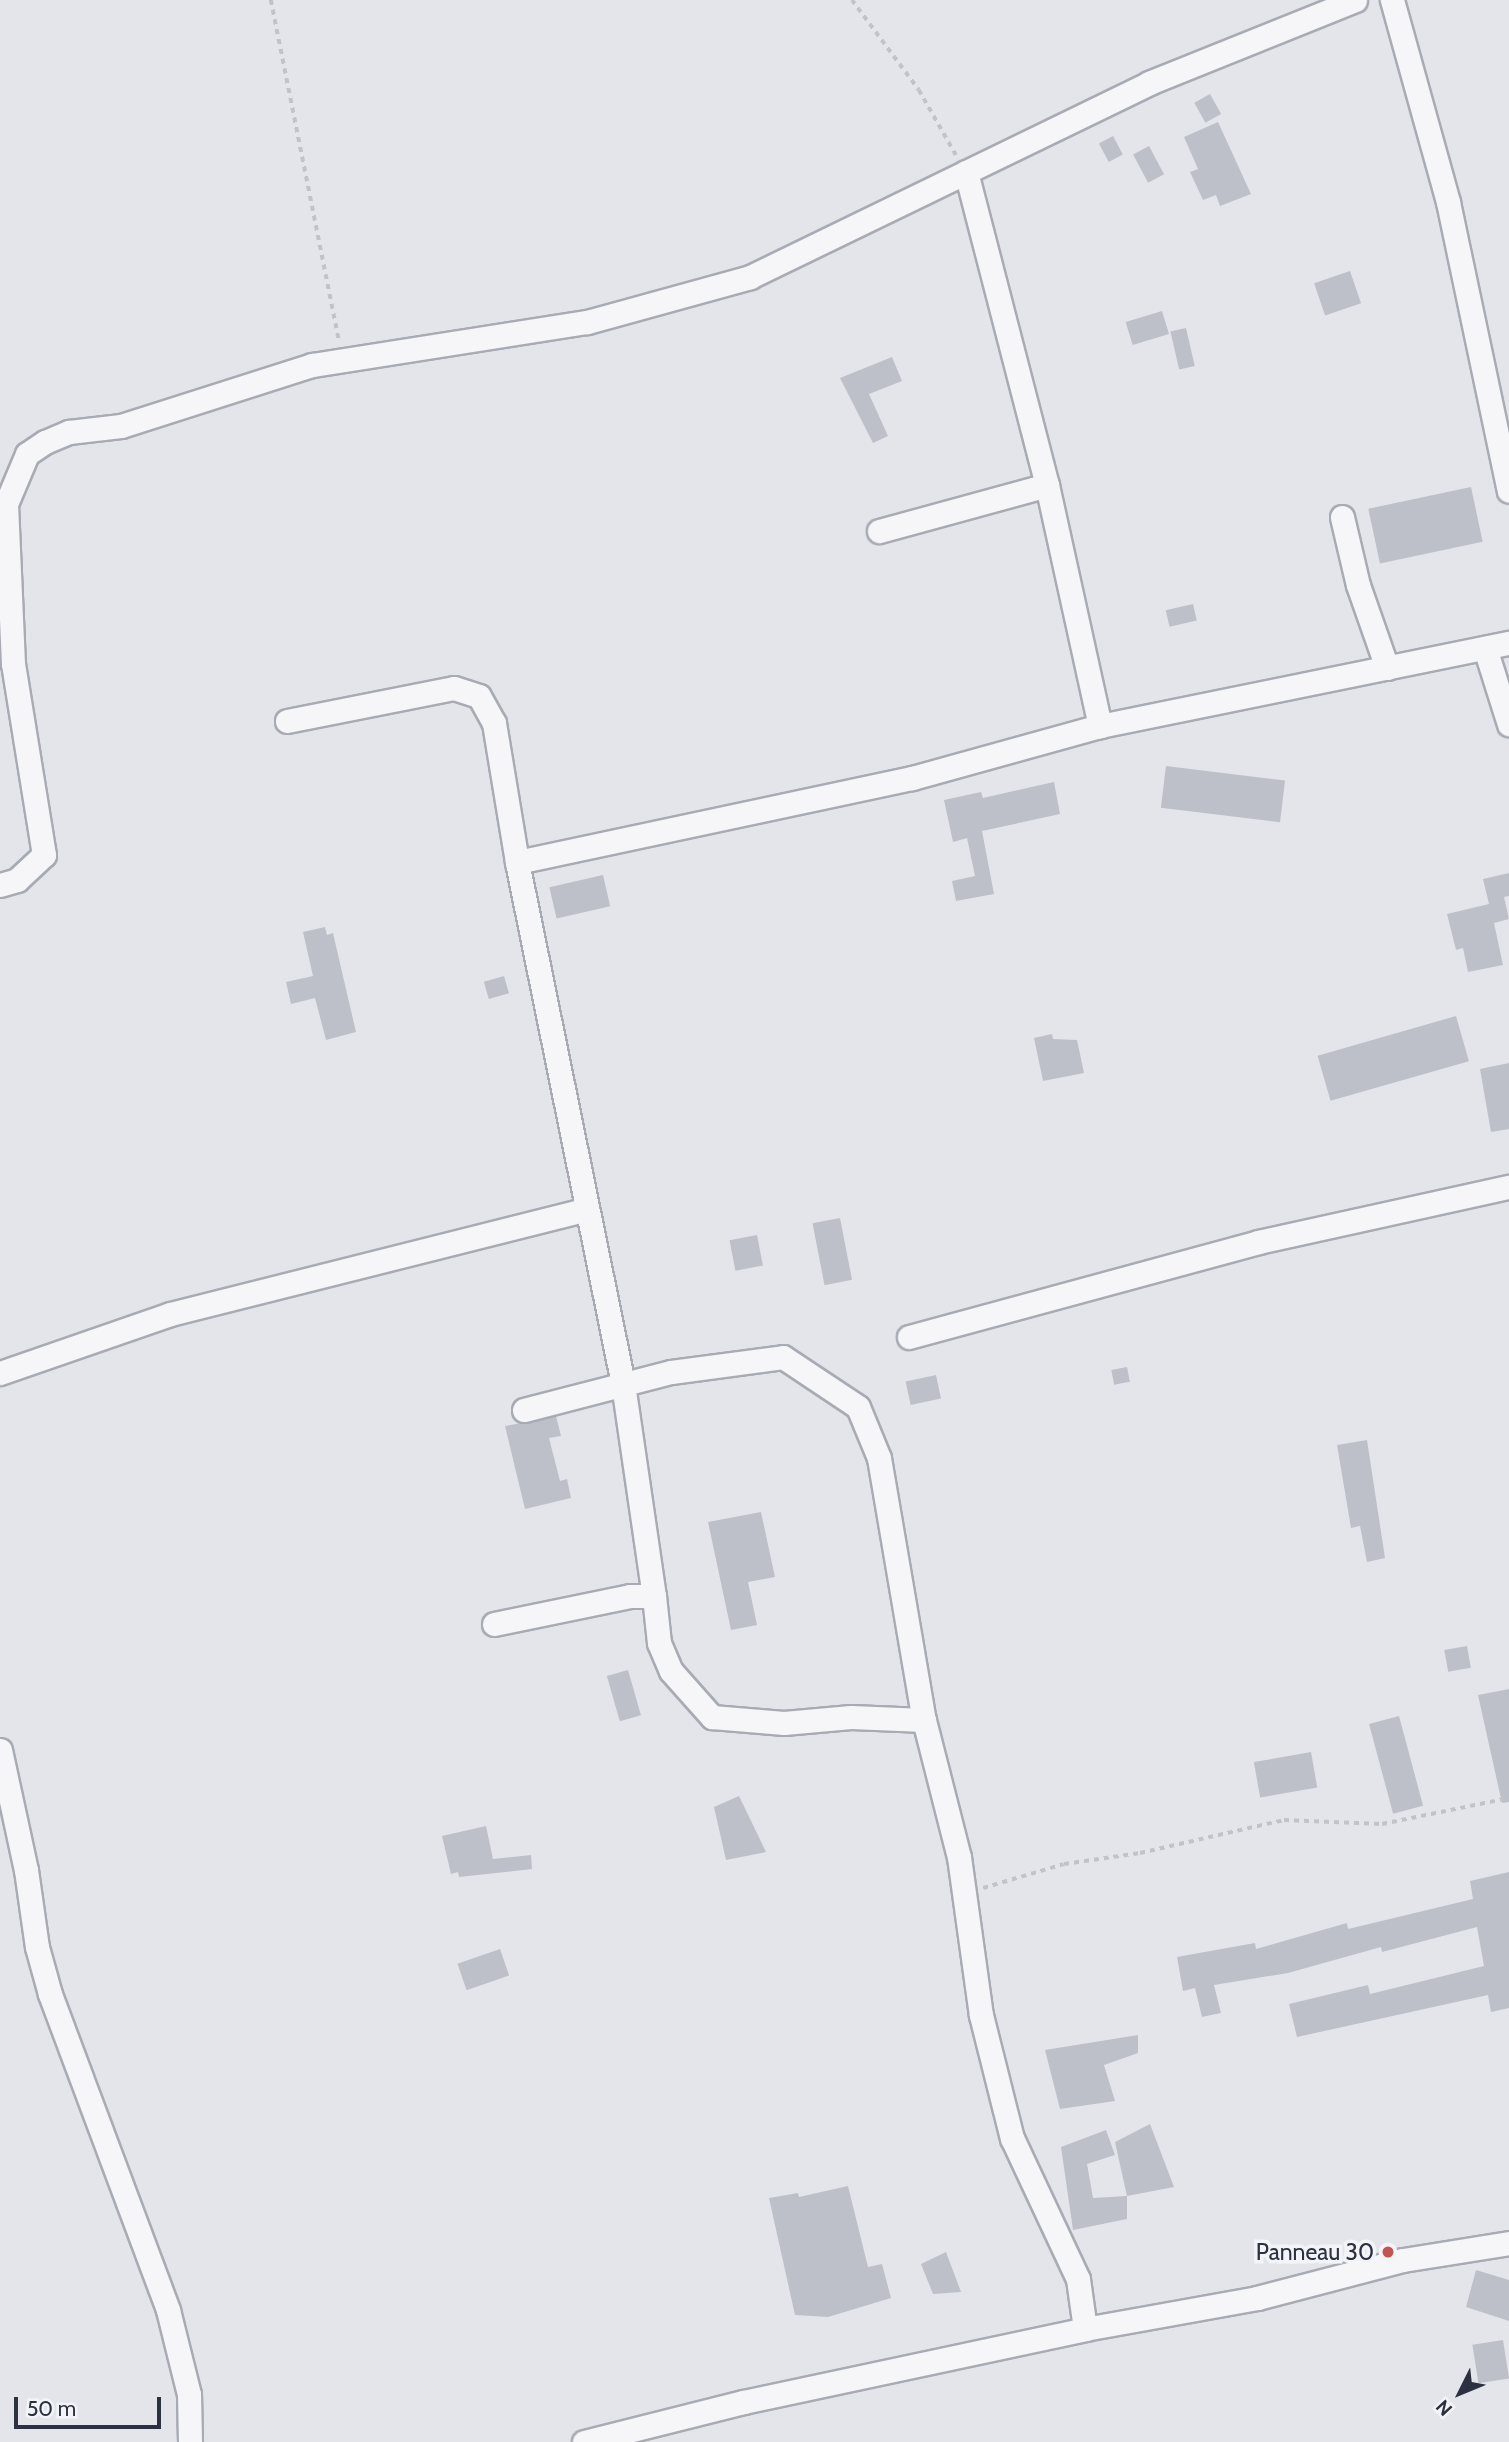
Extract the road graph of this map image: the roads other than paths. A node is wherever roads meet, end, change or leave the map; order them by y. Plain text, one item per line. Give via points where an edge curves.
1 (1355, 0) edge
2 (1392, 0) edge
3 (966, 172) junction
4 (1047, 485) junction
5 (1509, 491) edge
6 (3, 504) edge
7 (1342, 517) dead end
8 (879, 531) dead end
9 (1509, 643) edge
10 (1485, 648) junction
11 (1387, 668) junction
12 (287, 721) dead end
13 (1509, 724) edge
14 (1100, 726) junction
15 (517, 862) junction
16 (0, 885) edge
17 (1509, 1186) edge
18 (587, 1209) junction
19 (909, 1337) dead end
20 (0, 1373) edge
21 (623, 1384) junction
22 (524, 1410) dead end
23 (654, 1596) junction
24 (494, 1623) dead end
25 (924, 1720) junction
26 (0, 1750) edge
27 (1509, 2243) edge
28 (1085, 2329) junction
29 (190, 2442) edge
30 (584, 2442) edge

1 - 3 street via 1149,83
2 - 5 street via 1448,202
3 - 4 street
3 - 6 street via 750,277 586,322 312,365 121,426 69,432 27,454
4 - 8 street
4 - 14 street
6 - 16 street via 13,664 44,855 24,875
7 - 11 street via 1358,585
9 - 10 street
10 - 11 street
10 - 13 street
11 - 14 street
12 - 15 street via 454,688 479,696 494,723
14 - 15 street via 912,778
15 - 18 street
17 - 19 street via 1244,1245
18 - 20 street via 170,1314
18 - 21 street
21 - 22 street
21 - 23 street
21 - 25 street via 671,1371 783,1357 858,1406 879,1458
23 - 24 street via 630,1596
23 - 25 street via 659,1643 671,1671 712,1717 784,1723 851,1717
25 - 28 street via 964,1895 981,2015 1012,2138 1079,2279
26 - 29 street via 40,1959 168,2310 189,2394
27 - 28 street via 1403,2260 1256,2298
28 - 30 street via 743,2402

